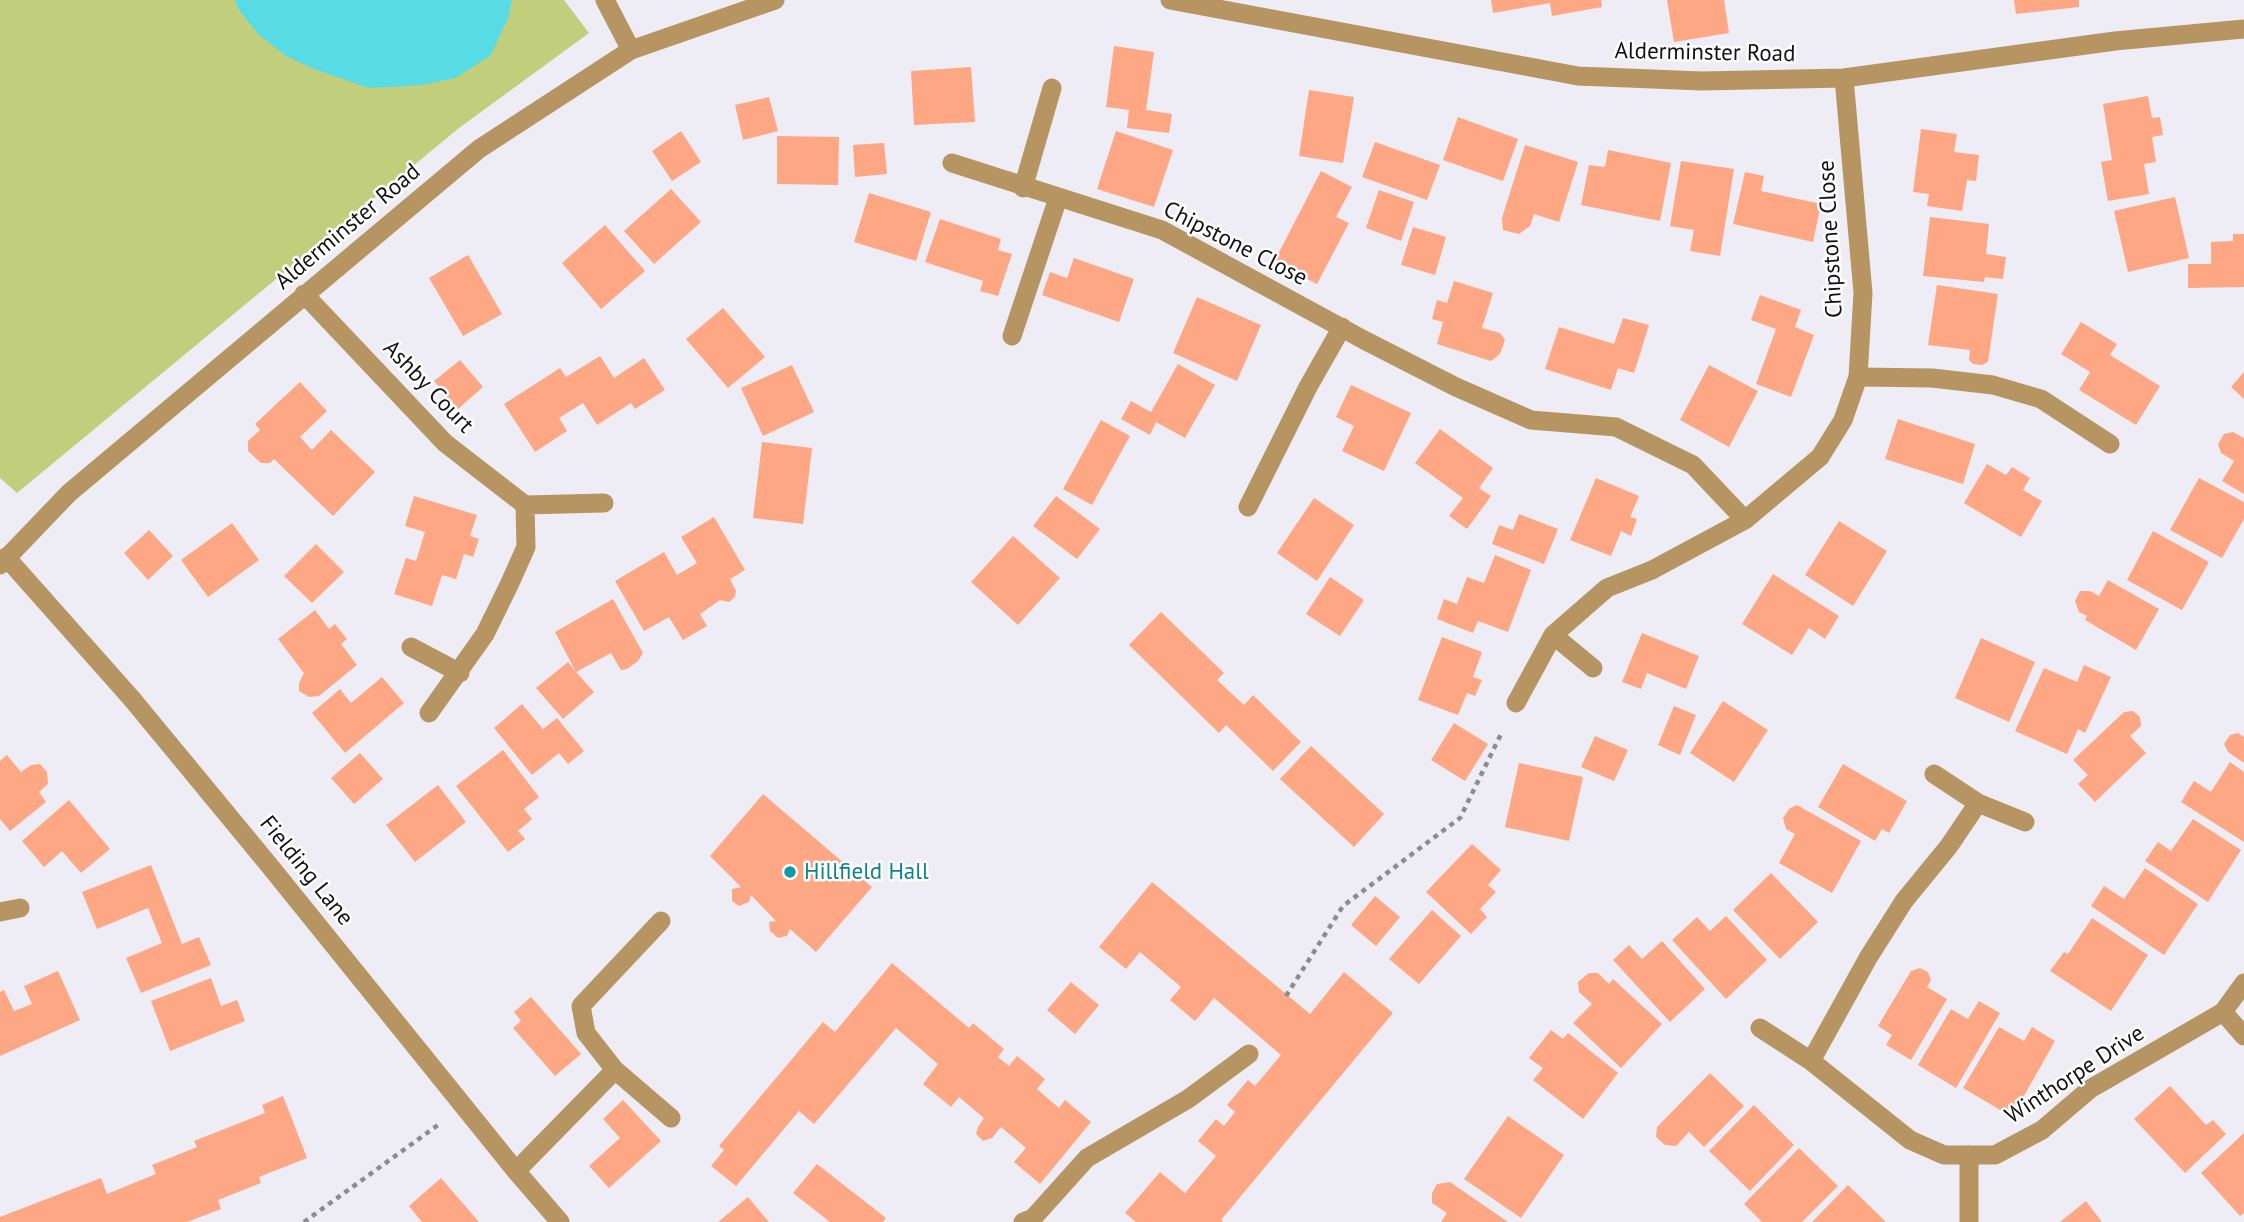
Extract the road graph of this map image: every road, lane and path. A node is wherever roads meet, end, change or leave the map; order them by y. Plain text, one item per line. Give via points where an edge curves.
1 (605, 0) edge
2 (775, 0) edge
3 (1170, 0) edge
4 (2244, 29) edge
5 (631, 50) junction
6 (1844, 78) junction
7 (1052, 88) dead end
8 (952, 163) dead end
9 (1023, 188) junction
10 (1058, 198) junction
11 (304, 294) junction
12 (1342, 327) junction
13 (1012, 336) dead end
14 (1858, 377) junction
15 (2110, 444) dead end
16 (604, 503) dead end
17 (524, 505) junction
18 (1248, 507) dead end
19 (1745, 520) junction
20 (3, 561) edge
21 (1553, 635) junction
22 (411, 647) dead end
23 (1593, 668) dead end
24 (460, 673) junction
25 (1516, 703) joint
26 (429, 713) dead end
27 (1934, 774) dead end
28 (1978, 803) junction
29 (2025, 822) dead end
30 (20, 908) dead end
31 (0, 912) edge
32 (661, 921) dead end
33 (2244, 983) edge
34 (1286, 996) dead end
35 (2223, 1012) junction
36 (1760, 1028) dead end
37 (2244, 1037) edge
38 (1249, 1054) dead end
39 (1811, 1061) junction
40 (615, 1070) junction
41 (462, 1103) junction
42 (671, 1118) dead end
43 (1969, 1155) junction
44 (516, 1171) junction
45 (304, 1222) edge
46 (560, 1222) edge
47 (1023, 1222) edge
48 (1969, 1222) edge

1 - 5 street
2 - 5 street, Alderminster Road
3 - 6 street, Alderminster Road via 1578,76 1702,81
4 - 6 street, Alderminster Road via 2115,41
5 - 11 street, Alderminster Road via 480,149
6 - 14 street, Chipstone Close via 1863,293
7 - 9 street
8 - 9 street, Chipstone Close
9 - 10 street, Chipstone Close
10 - 12 street, Chipstone Close via 1163,230
10 - 13 street
11 - 17 street, Ashby Court via 445,443
11 - 20 street, Alderminster Road via 69,493
12 - 18 street
12 - 19 street, Chipstone Close via 1456,387 1531,420 1616,427 1693,466
14 - 15 street via 1993,385 2041,399
14 - 19 street, Chipstone Close via 1843,420 1820,457
16 - 17 street
17 - 24 street via 526,547 485,634
19 - 21 street, Chipstone Close via 1652,570 1607,588
20 - 41 street, Fielding Lane via 132,699
21 - 23 street
21 - 25 street
22 - 24 street
24 - 26 street
25 - 34 path via 1460,818 1343,906
27 - 28 street
28 - 29 street
28 - 39 street via 1904,901
30 - 31 street
32 - 40 street via 581,1006 586,1033
33 - 35 street, Winthorpe Drive
35 - 37 street
35 - 43 street, Winthorpe Drive via 2090,1089 2042,1130 1996,1155
36 - 39 street, Winthorpe Drive
38 - 47 street via 1188,1099 1087,1158 1033,1218
39 - 43 street, Winthorpe Drive via 1910,1140 1944,1155
40 - 42 street
40 - 44 street
41 - 44 street, Fielding Lane
41 - 45 path
43 - 48 street
44 - 46 street, Fielding Lane

